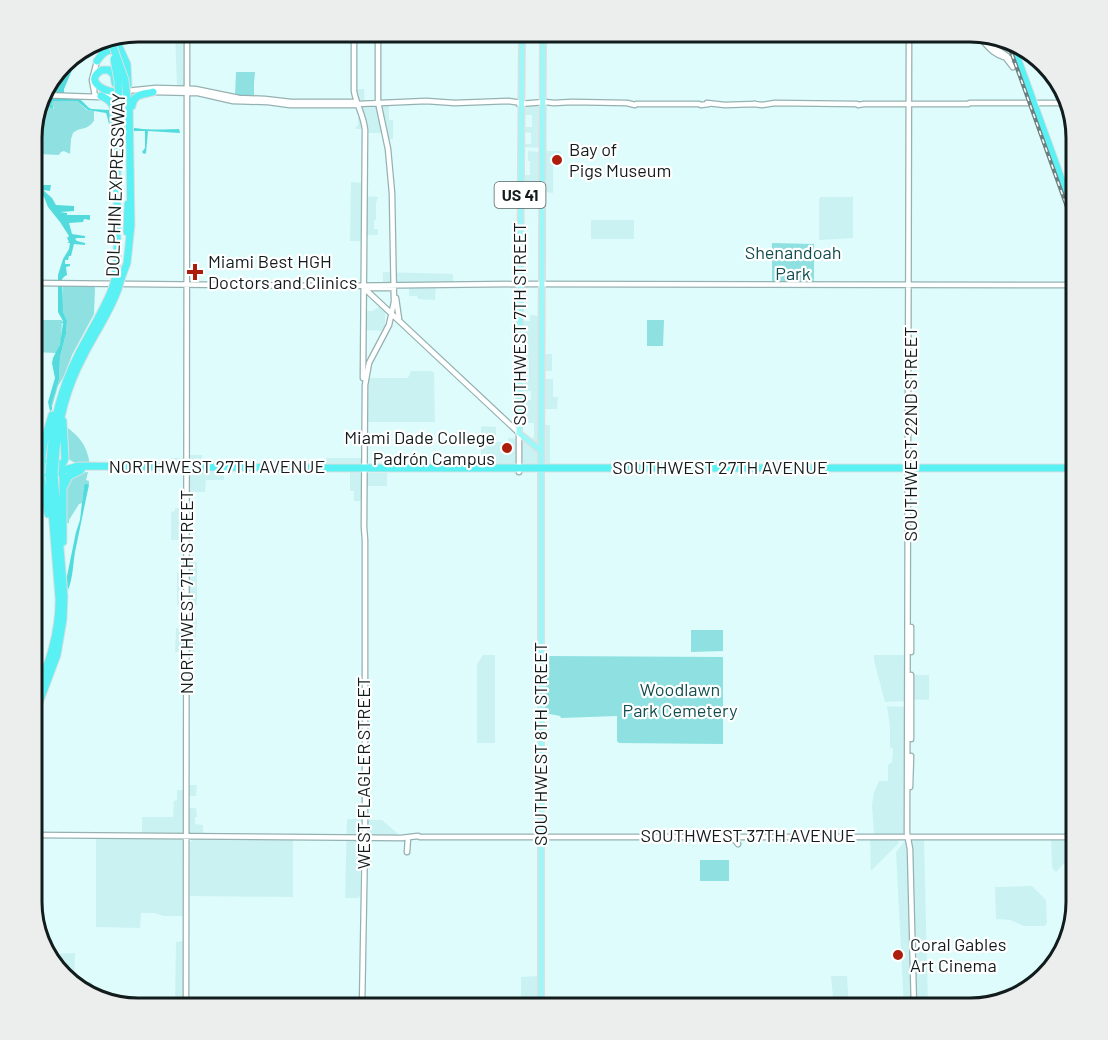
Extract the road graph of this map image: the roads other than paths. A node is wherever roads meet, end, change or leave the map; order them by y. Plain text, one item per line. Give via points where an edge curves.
1 (187, 42) edge
2 (354, 42) edge
3 (378, 42) edge
4 (522, 42) edge
5 (543, 42) edge
6 (910, 42) edge
7 (986, 44) edge
8 (991, 44) edge
9 (118, 45) edge
10 (111, 46) edge
11 (998, 52) junction
12 (123, 56) junction
13 (1015, 57) edge
14 (97, 61) joint
15 (92, 85) junction
16 (187, 90) junction
17 (153, 92) junction
18 (52, 94) edge
19 (85, 96) junction
20 (98, 96) junction
21 (120, 96) junction
22 (355, 103) junction
23 (522, 103) junction
24 (543, 103) junction
25 (910, 103) junction
26 (1035, 103) junction
27 (1059, 103) edge
28 (381, 104) junction
29 (116, 125) junction
30 (129, 129) junction
31 (1066, 188) edge
32 (118, 279) junction
33 (42, 283) edge
34 (187, 285) junction
35 (364, 286) junction
36 (519, 286) junction
37 (542, 286) junction
38 (1066, 286) edge
39 (394, 287) junction
40 (910, 287) junction
41 (373, 288) junction
42 (115, 289) junction
43 (377, 298) junction
44 (396, 301) junction
45 (392, 311) junction
46 (399, 320) junction
47 (364, 332) junction
48 (372, 356) junction
49 (63, 400) junction
50 (364, 424) junction
51 (510, 424) junction
52 (519, 424) junction
53 (519, 433) junction
54 (42, 453) joint
55 (65, 454) junction
56 (542, 454) junction
57 (52, 468) junction
58 (84, 468) junction
59 (187, 469) junction
60 (284, 469) junction
61 (910, 469) junction
62 (1066, 469) edge
63 (325, 470) junction
64 (364, 470) junction
65 (519, 470) junction
66 (542, 470) junction
67 (43, 484) joint
68 (64, 486) junction
69 (56, 525) junction
70 (364, 664) junction
71 (42, 679) edge
72 (42, 695) edge
73 (42, 834) edge
74 (187, 836) junction
75 (541, 836) junction
76 (731, 836) junction
77 (420, 837) junction
78 (909, 837) junction
79 (1066, 837) edge
80 (364, 838) junction
81 (401, 838) junction
82 (408, 838) junction
83 (738, 844) dead end
84 (407, 852) dead end
85 (186, 998) edge
86 (361, 998) edge
87 (541, 998) edge
88 (916, 998) edge

1 - 16 main road, NORTHWEST 7TH STREET
2 - 22 main road, WEST FLAGLER STREET
3 - 28 main road
4 - 23 main road, SOUTHWEST 7TH STREET / US 41
5 - 24 main road, SOUTHWEST 8TH STREET / US 41
6 - 25 main road, SOUTHWEST 22ND STREET
7 - 11 main road
8 - 11 main road
9 - 12 highway
10 - 21 highway, DOLPHIN EXPRESSWAY, bridge via 125,80
11 - 13 main road
12 - 14 highway via 111,50
12 - 21 highway, bridge via 128,85
13 - 26 highway
14 - 15 main road
15 - 19 main road
15 - 20 main road
16 - 17 main road
16 - 21 main road via 156,88
16 - 22 main road via 236,102
16 - 34 main road, NORTHWEST 7TH STREET
17 - 20 main road
17 - 30 highway via 134,99
18 - 19 main road
19 - 20 main road
20 - 21 main road
20 - 29 highway via 112,104
21 - 29 highway, DOLPHIN EXPRESSWAY
21 - 30 highway
22 - 28 main road
22 - 35 main road, WEST FLAGLER STREET via 365,131
23 - 24 main road
23 - 28 main road
23 - 36 main road, SOUTHWEST 7TH STREET / US 41
24 - 25 main road
24 - 37 main road, SOUTHWEST 8TH STREET / US 41
25 - 26 main road
25 - 40 main road, SOUTHWEST 22ND STREET
26 - 27 main road
26 - 31 highway
28 - 39 main road via 392,188
29 - 32 highway, DOLPHIN EXPRESSWAY
30 - 32 highway, DOLPHIN EXPRESSWAY via 126,236
30 - 32 highway via 131,236 127,263
32 - 42 highway, DOLPHIN EXPRESSWAY, bridge
33 - 34 main road
34 - 35 main road
34 - 59 main road, NORTHWEST 7TH STREET
35 - 39 main road
35 - 41 main road
35 - 43 main road
35 - 47 main road, WEST FLAGLER STREET
36 - 37 main road
36 - 39 main road
36 - 52 main road, SOUTHWEST 7TH STREET / US 41
37 - 40 main road
37 - 56 main road, SOUTHWEST 8TH STREET / US 41
38 - 40 main road
39 - 41 main road
39 - 44 main road
39 - 45 main road
40 - 61 main road, SOUTHWEST 22ND STREET
41 - 43 main road
42 - 49 highway, DOLPHIN EXPRESSWAY
42 - 49 highway, DOLPHIN EXPRESSWAY via 74,361
43 - 45 main road
44 - 45 main road, WEST FLAGLER STREET
44 - 46 main road
45 - 46 main road
45 - 48 main road, WEST FLAGLER STREET
46 - 51 main road
47 - 48 main road via 365,360
47 - 50 main road, WEST FLAGLER STREET
48 - 50 main road, WEST FLAGLER STREET via 366,376
49 - 54 highway via 48,428
49 - 55 highway
49 - 57 highway, DOLPHIN EXPRESSWAY via 54,426
50 - 64 main road, WEST FLAGLER STREET
51 - 52 main road
51 - 53 main road
52 - 53 main road, SOUTHWEST 7TH STREET / US 41
53 - 56 main road
53 - 65 main road, SOUTHWEST 7TH STREET
54 - 57 highway via 42,462
55 - 57 highway via 64,461
55 - 58 highway via 72,463
56 - 66 main road, SOUTHWEST 8TH STREET / US 41
57 - 58 highway, NORTHWEST 27TH AVENUE
57 - 67 highway via 42,475
57 - 68 highway via 63,474
57 - 69 highway, DOLPHIN EXPRESSWAY
58 - 59 highway, NORTHWEST 27TH AVENUE
58 - 68 highway via 69,476
59 - 60 highway, NORTHWEST 27TH AVENUE
59 - 60 highway, NORTHWEST 27TH AVENUE
59 - 74 main road, NORTHWEST 7TH STREET
60 - 63 highway, NORTHWEST 27TH AVENUE
60 - 63 highway, NORTHWEST 27TH AVENUE
61 - 62 highway, SOUTHWEST 27TH AVENUE
61 - 66 highway, SOUTHWEST 27TH AVENUE
61 - 78 main road, SOUTHWEST 22ND STREET
63 - 64 highway, NORTHWEST 27TH AVENUE
64 - 65 highway, SOUTHWEST 27TH AVENUE
64 - 70 main road, WEST FLAGLER STREET
65 - 66 highway, SOUTHWEST 27TH AVENUE
66 - 75 main road, SOUTHWEST 8TH STREET / US 41
67 - 69 highway
68 - 69 highway
69 - 71 highway, DOLPHIN EXPRESSWAY via 57,628
69 - 72 highway, DOLPHIN EXPRESSWAY via 64,611 57,655
70 - 80 main road, WEST FLAGLER STREET
70 - 80 main road, WEST FLAGLER STREET via 365,812 369,819
73 - 74 main road, SOUTHWEST 37TH AVENUE
74 - 80 main road, SOUTHWEST 37TH AVENUE
74 - 85 main road, NORTHWEST 7TH STREET
75 - 76 main road, SOUTHWEST 37TH AVENUE
75 - 77 main road, SOUTHWEST 37TH AVENUE
75 - 87 main road, SOUTHWEST 8TH STREET / US 41
76 - 78 main road, SOUTHWEST 37TH AVENUE
76 - 83 main road
77 - 81 main road, SOUTHWEST 37TH AVENUE
77 - 82 main road, SOUTHWEST 37TH AVENUE
78 - 79 main road, SOUTHWEST 37TH AVENUE
78 - 88 main road, SOUTHWEST 22ND STREET
80 - 81 main road, SOUTHWEST 37TH AVENUE
80 - 86 main road, WEST FLAGLER STREET
81 - 82 main road, SOUTHWEST 37TH AVENUE
82 - 84 main road

